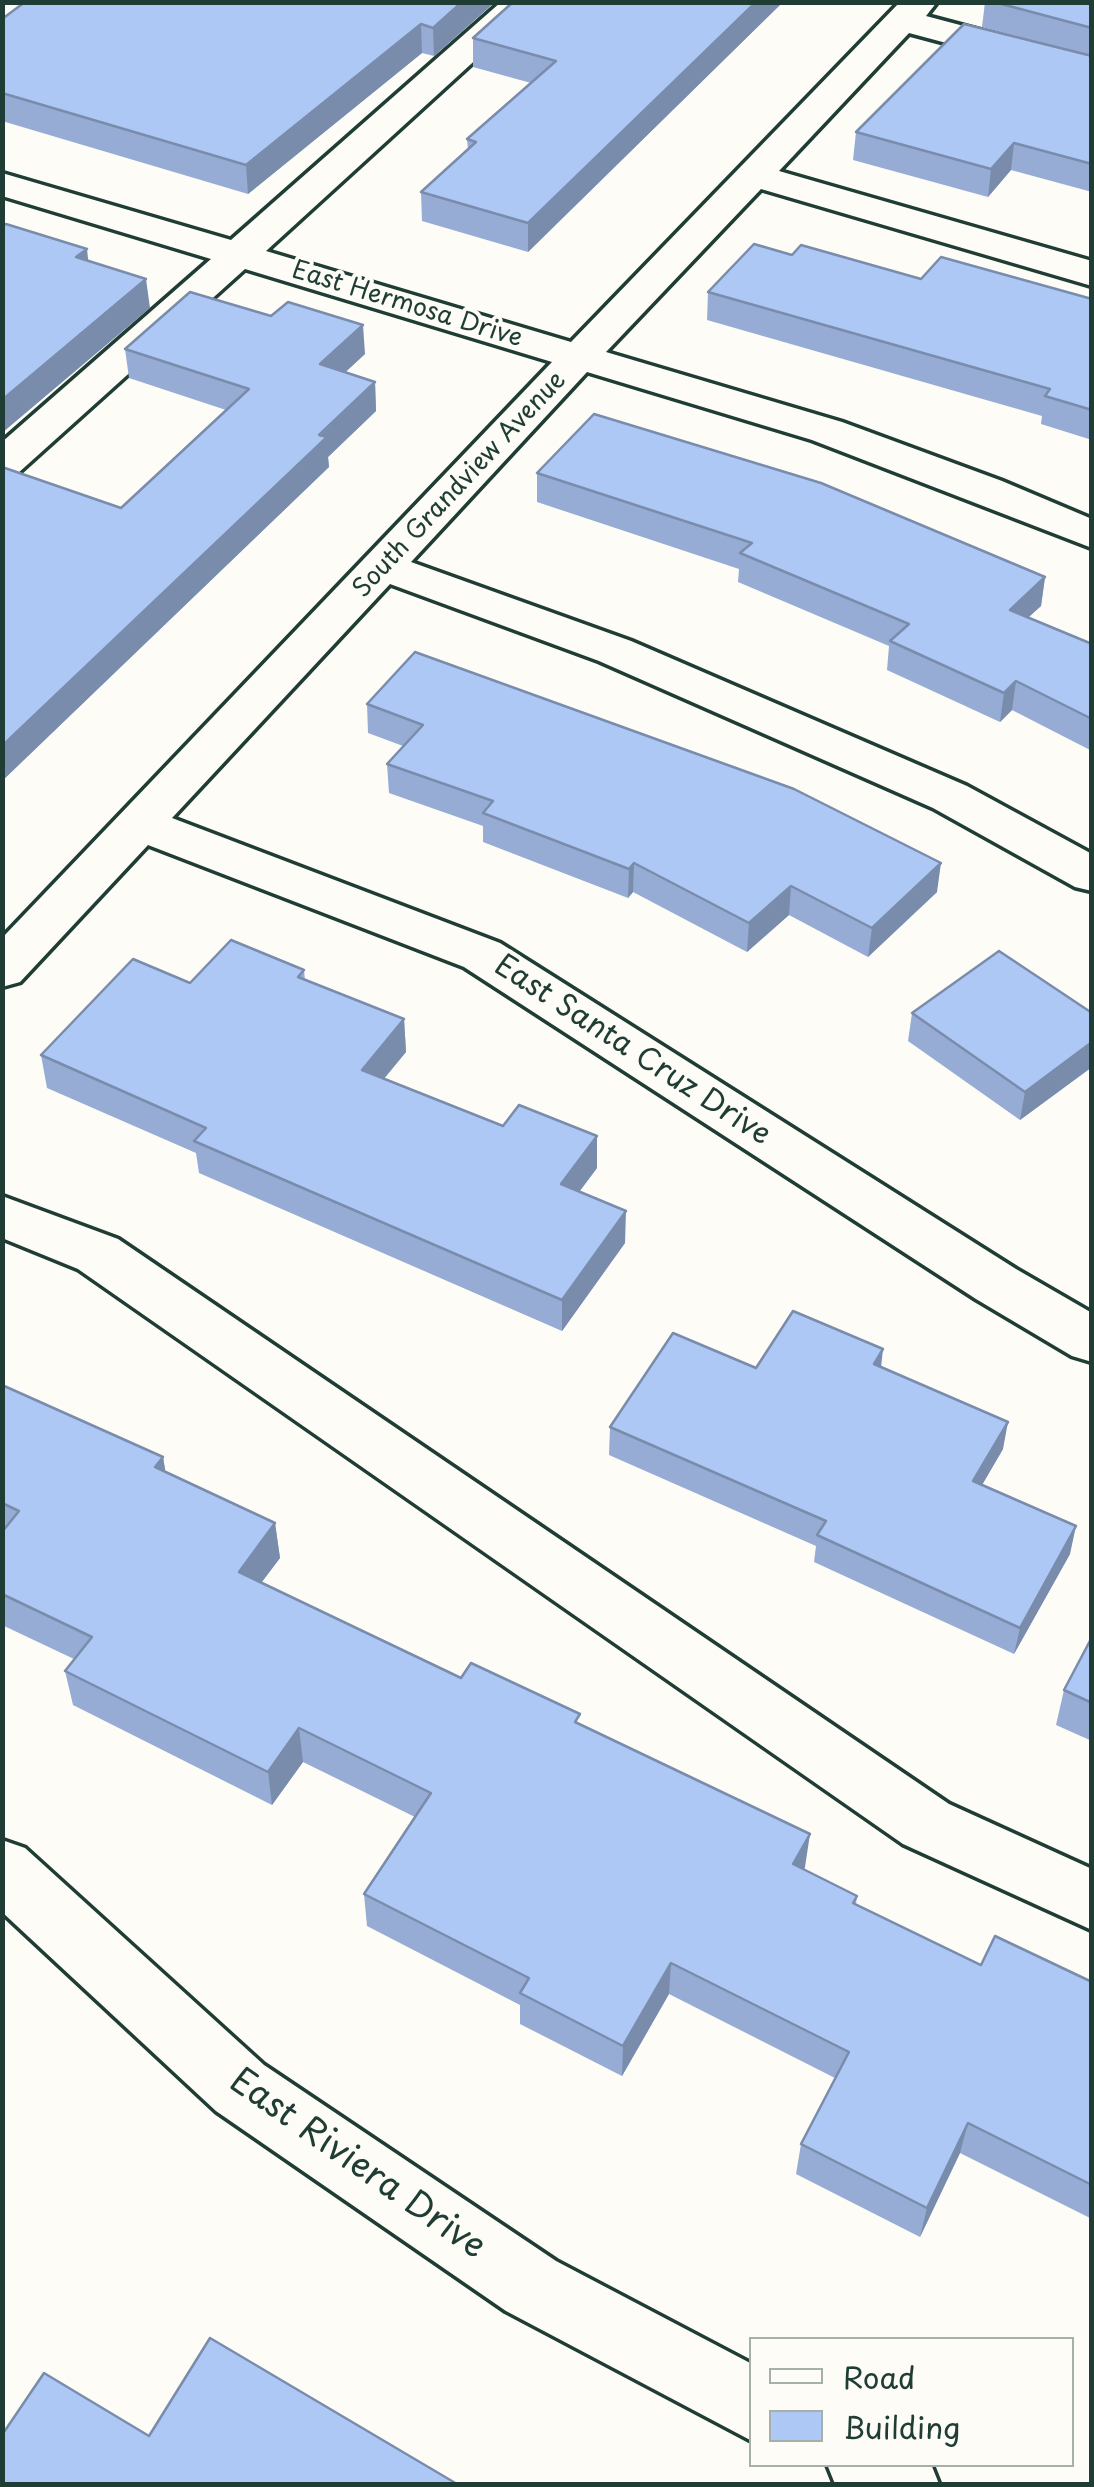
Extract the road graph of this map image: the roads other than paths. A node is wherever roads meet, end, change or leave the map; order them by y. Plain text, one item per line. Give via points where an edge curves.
1 (522, 2) edge
2 (912, 12) edge
3 (1092, 71) edge
4 (756, 176) junction
5 (2, 184) edge
6 (240, 255) junction
7 (1092, 274) edge
8 (579, 357) junction
9 (2, 465) edge
10 (1092, 535) edge
11 (384, 567) junction
12 (141, 824) junction
13 (1092, 876) edge
14 (2, 970) edge
15 (2, 1216) edge
16 (1092, 1340) edge
17 (2, 1869) edge
18 (1092, 1902) edge
19 (749, 2402) edge
20 (870, 2467) edge
21 (902, 2484) edge

1 - 6 street
2 - 3 street
2 - 4 street, South Grandview Avenue
4 - 7 street
4 - 8 street, South Grandview Avenue
5 - 6 street, East Hermosa Drive
6 - 8 street, East Hermosa Drive
6 - 9 street
8 - 10 street, East Hermosa Drive via 899,456
8 - 11 street, South Grandview Avenue
11 - 12 street, South Grandview Avenue
11 - 13 street via 615,651 933,790
12 - 14 street, South Grandview Avenue
12 - 16 street, East Santa Cruz Drive via 482,955
15 - 18 street via 98,1254 926,1824
17 - 19 street, East Riviera Drive via 240,2088 532,2286
20 - 21 street

